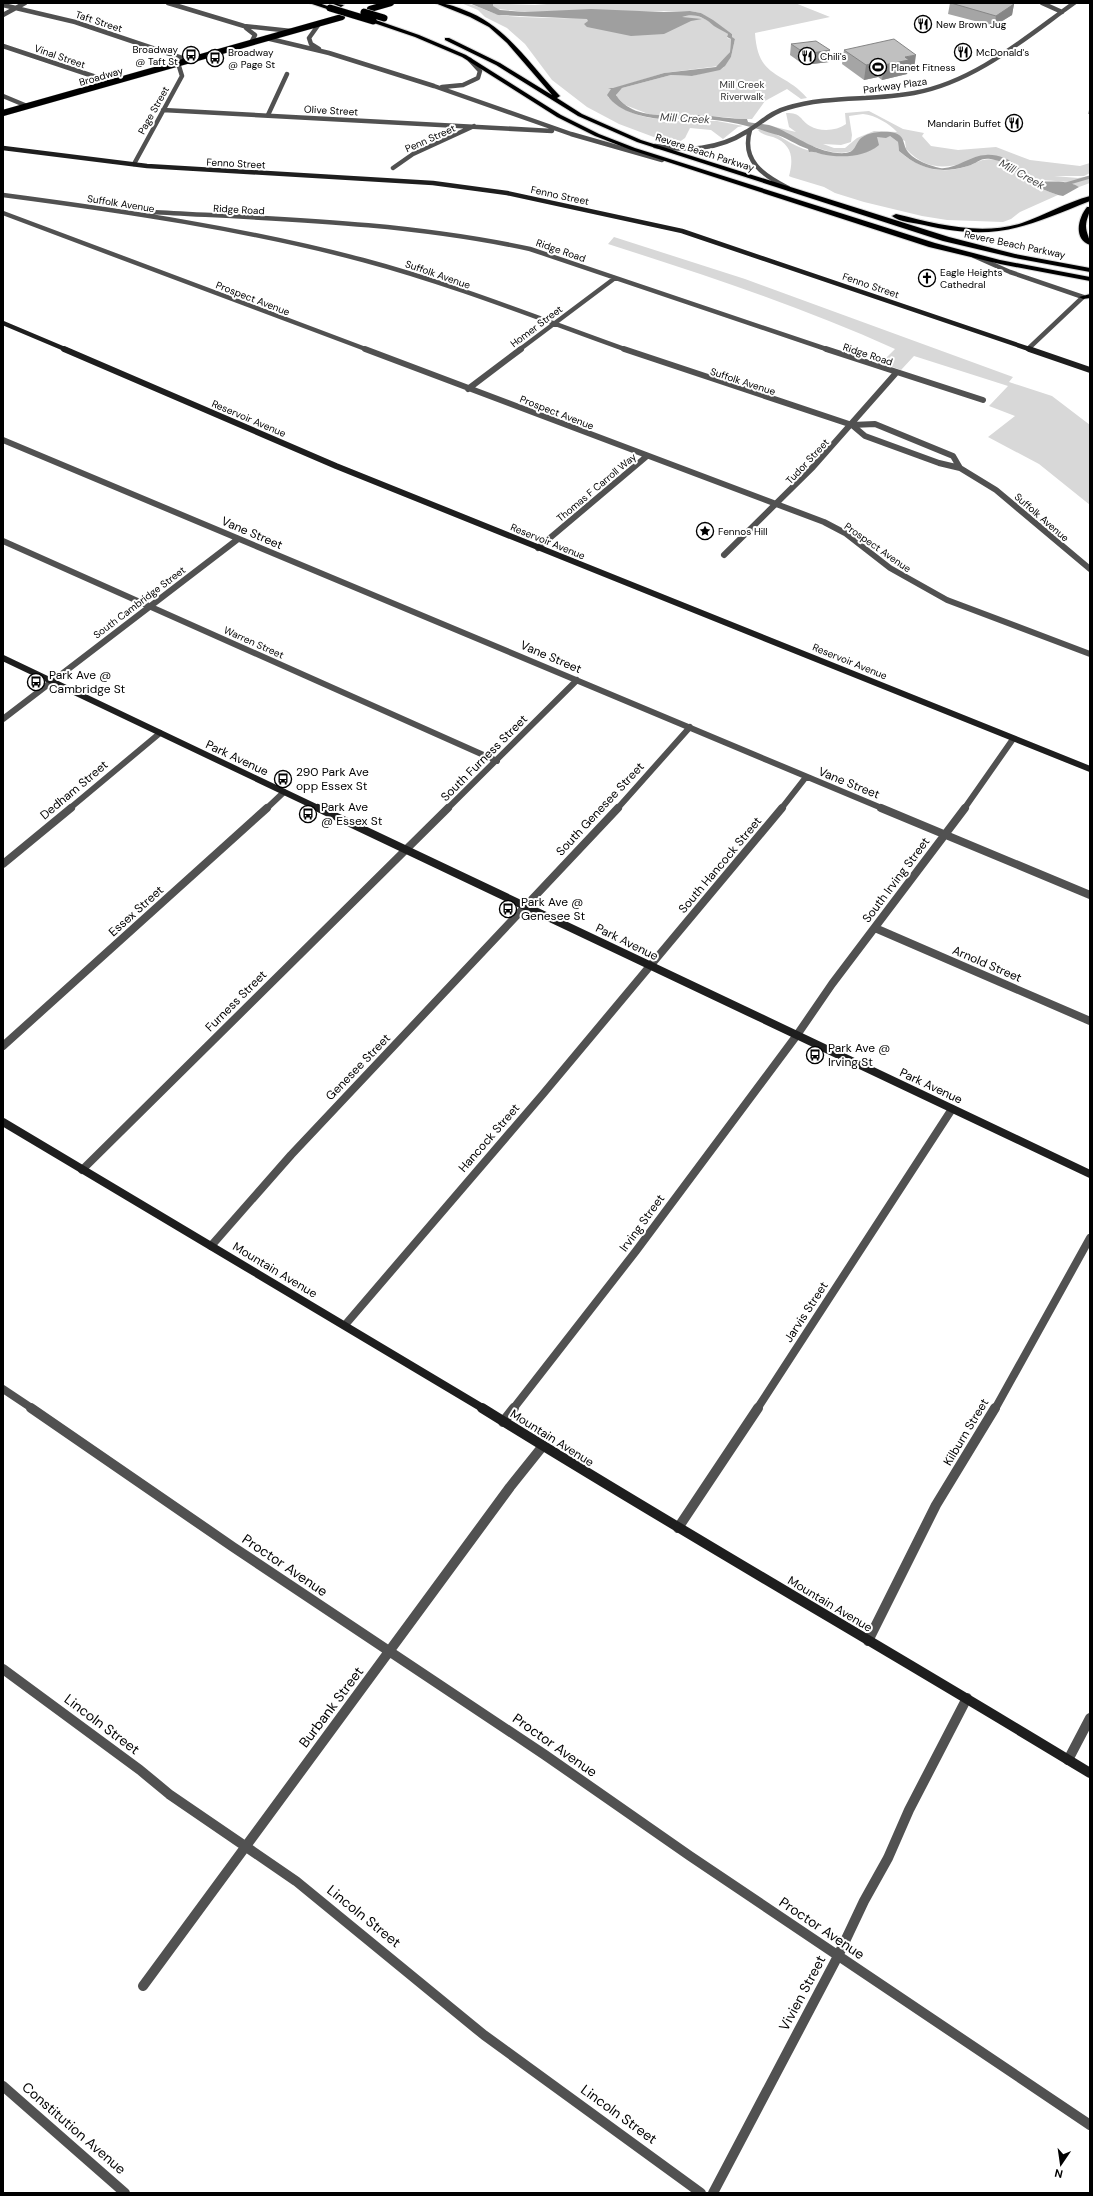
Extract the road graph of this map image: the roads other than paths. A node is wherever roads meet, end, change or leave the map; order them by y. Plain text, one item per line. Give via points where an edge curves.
1 (26, 3) edge
2 (168, 3) edge
3 (182, 3) edge
4 (312, 3) edge
5 (391, 3) edge
6 (438, 3) edge
7 (1042, 3) edge
8 (1074, 3) edge
9 (3, 5) edge
10 (332, 6) edge
11 (14, 8) junction
12 (370, 9) dead end
13 (191, 10) junction
14 (1062, 12) junction
15 (3, 14) edge
16 (342, 17) dead end
17 (319, 24) junction
18 (242, 25) junction
19 (425, 31) dead end
20 (290, 32) junction
21 (266, 38) junction
22 (442, 38) dead end
23 (251, 43) junction
24 (3, 46) edge
25 (329, 53) junction
26 (468, 58) junction
27 (188, 60) junction
28 (178, 63) junction
29 (287, 74) dead end
30 (111, 82) junction
31 (434, 86) junction
32 (3, 96) edge
33 (27, 106) junction
34 (163, 110) junction
35 (3, 113) edge
36 (575, 113) junction
37 (513, 114) junction
38 (268, 115) junction
39 (474, 126) junction
40 (498, 128) junction
41 (750, 130) junction
42 (571, 134) junction
43 (646, 144) junction
44 (3, 148) edge
45 (134, 164) junction
46 (682, 165) junction
47 (393, 168) dead end
48 (796, 192) junction
49 (3, 195) edge
50 (1090, 198) edge
51 (1090, 209) edge
52 (115, 210) junction
53 (3, 213) edge
54 (1090, 243) edge
55 (974, 256) junction
56 (1090, 270) edge
57 (615, 278) junction
58 (1090, 279) edge
59 (1087, 296) edge
60 (3, 323) edge
61 (552, 324) junction
62 (1029, 348) junction
63 (1090, 370) edge
64 (896, 373) junction
65 (468, 389) junction
66 (983, 400) dead end
67 (852, 425) junction
68 (3, 440) edge
69 (647, 456) junction
70 (960, 468) junction
71 (778, 505) junction
72 (238, 539) junction
73 (3, 541) edge
74 (538, 548) junction
75 (724, 555) dead end
76 (1090, 569) edge
77 (150, 606) junction
78 (1090, 654) edge
79 (3, 658) edge
80 (577, 680) junction
81 (52, 681) junction
82 (3, 719) edge
83 (690, 727) junction
84 (160, 733) junction
85 (1013, 739) junction
86 (497, 761) junction
87 (1090, 769) edge
88 (806, 777) junction
89 (284, 792) junction
90 (945, 833) junction
91 (406, 850) junction
92 (3, 864) edge
93 (1090, 895) edge
94 (524, 906) junction
95 (875, 928) junction
96 (650, 966) junction
97 (1090, 1021) edge
98 (797, 1035) junction
99 (3, 1046) edge
100 (952, 1109) junction
101 (3, 1122) edge
102 (82, 1170) junction
103 (1090, 1174) edge
104 (1090, 1238) edge
105 (211, 1246) junction
106 (345, 1325) junction
107 (3, 1389) edge
108 (503, 1422) junction
109 (542, 1446) junction
110 (678, 1528) junction
111 (868, 1641) junction
112 (391, 1650) junction
113 (3, 1669) edge
114 (968, 1698) junction
115 (1090, 1718) edge
116 (1068, 1760) junction
117 (1090, 1773) edge
118 (245, 1846) junction
119 (838, 1956) junction
120 (143, 1986) dead end
121 (3, 2086) edge
122 (1090, 2124) edge
123 (125, 2193) edge
124 (701, 2193) edge
125 (713, 2193) edge

1 - 11 street
2 - 13 street
3 - 13 street
4 - 10 highway, Revere Beach Parkway
5 - 12 main road
6 - 36 highway via 470,15 495,29 554,94
7 - 14 street
8 - 14 street, Parkway Plaza
9 - 11 street, Taft Street
10 - 19 highway, Revere Beach Parkway, bridge via 341,5
10 - 26 highway, Revere Beach Parkway, bridge via 423,38
11 - 15 street
11 - 27 street, Taft Street via 75,22
13 - 18 street
14 - 41 street, Parkway Plaza via 982,67 949,84 901,95 801,104 777,111
16 - 17 main road, Broadway
17 - 20 main road, Broadway
17 - 25 street, Revere Beach Parkway via 310,33 309,41 315,47
18 - 20 street
18 - 23 street via 255,34
20 - 21 main road, Broadway
21 - 23 main road, Broadway
21 - 25 street, Revere Beach Parkway
22 - 36 highway, Revere Beach Parkway via 498,64
23 - 27 main road, Broadway
24 - 30 street, Vinal Street
25 - 31 street, Revere Beach Parkway
26 - 31 street, Revere Beach Parkway via 480,71 476,79 459,86
26 - 46 highway, Revere Beach Parkway via 540,105 575,124 621,144
27 - 28 main road, Broadway
28 - 30 main road, Broadway
28 - 34 street, Page Street via 182,76
29 - 38 street
30 - 33 main road, Broadway
31 - 37 street, Revere Beach Parkway
32 - 33 street
33 - 35 main road, Broadway
34 - 38 street, Olive Street
34 - 45 street, Page Street
36 - 43 highway, Revere Beach Parkway
37 - 40 street via 511,121
37 - 42 street, Revere Beach Parkway
38 - 39 street, Olive Street
39 - 40 street, Olive Street
39 - 47 street, Penn Street via 418,152
40 - 42 street, Olive Street
41 - 43 street, Parkway Plaza via 729,141 705,148 678,149
41 - 48 street via 747,144 754,165 769,178
42 - 46 street, Revere Beach Parkway
43 - 48 highway, Revere Beach Parkway
44 - 45 street, Fenno Street
45 - 62 street, Fenno Street via 452,185 497,191 634,219 687,233
46 - 55 highway, Revere Beach Parkway
48 - 50 highway via 941,227 976,231 1000,230 1020,225
48 - 56 highway, Revere Beach Parkway via 963,244
49 - 52 street, Suffolk Avenue
51 - 54 highway via 1081,225
52 - 57 street, Ridge Road via 372,226 456,234 530,249
52 - 61 street, Suffolk Avenue via 338,253 418,276
53 - 65 street, Prospect Avenue
55 - 58 highway, Revere Beach Parkway
55 - 59 street via 1010,272
57 - 61 street, Homer Street
57 - 64 street, Ridge Road
59 - 62 street
60 - 74 street, Reservoir Avenue via 336,466
61 - 65 street, Homer Street
61 - 67 street, Suffolk Avenue via 691,373
62 - 63 street, Fenno Street
64 - 66 street, Ridge Road
64 - 67 street, Tudor Street
65 - 69 street, Prospect Avenue
67 - 70 street, Suffolk Avenue via 865,436
67 - 70 street, Suffolk Avenue via 875,424 916,439 953,456
67 - 71 street, Tudor Street
68 - 72 street, Vane Street
69 - 71 street, Prospect Avenue
69 - 74 street, Thomas F Carroll Way
70 - 76 street, Suffolk Avenue via 996,490
71 - 75 street, Tudor Street
71 - 78 street, Prospect Avenue via 824,522 845,533 890,568 947,600
72 - 77 street, South Cambridge Street
72 - 80 street, Vane Street
73 - 77 street, Warren Street
74 - 85 street, Reservoir Avenue
77 - 81 street, South Cambridge Street
77 - 86 street, Warren Street
79 - 81 street, Park Avenue
80 - 83 street, Vane Street
80 - 86 street, South Furness Street
81 - 82 street, South Cambridge Street
81 - 84 street, Park Avenue
83 - 88 street, Vane Street
83 - 94 street, South Genesee Street via 656,767
84 - 89 street, Park Avenue
84 - 92 street, Dedham Street
85 - 87 street, Reservoir Avenue
85 - 90 street, South Irving Street
86 - 91 street, South Furness Street
88 - 90 street, Vane Street
88 - 96 street, South Hancock Street
89 - 91 street, Park Avenue
89 - 99 street, Essex Street
90 - 93 street, Vane Street
90 - 95 street, South Irving Street
91 - 94 street, Park Avenue
91 - 102 street, Furness Street
94 - 96 street, Park Avenue
94 - 105 street, Genesee Street via 291,1155
95 - 97 street, Arnold Street
95 - 98 street, South Irving Street
96 - 98 street, Park Avenue
96 - 106 street, Hancock Street
98 - 100 street, Park Avenue
98 - 108 street, Irving Street via 632,1257
100 - 103 street, Park Avenue
100 - 110 street, Jarvis Street
101 - 102 street, Mountain Avenue
102 - 105 street, Mountain Avenue
104 - 111 street, Kilburn Street via 999,1402 936,1505
105 - 106 street, Mountain Avenue
106 - 108 street, Mountain Avenue
107 - 112 street, Proctor Avenue via 239,1551
108 - 109 street, Mountain Avenue
109 - 110 street, Mountain Avenue
109 - 112 street, Burbank Street
110 - 111 street, Mountain Avenue
111 - 114 street, Mountain Avenue
112 - 118 street, Burbank Street
112 - 119 street, Proctor Avenue
113 - 118 street, Lincoln Street via 169,1794
114 - 116 street, Mountain Avenue
114 - 119 street, Vivien Street via 909,1810 888,1858
115 - 116 street
116 - 117 street, Mountain Avenue
118 - 120 street, Burbank Street
118 - 124 street, Lincoln Street via 315,1896 484,2035
119 - 122 street, Proctor Avenue
119 - 125 street, Vivien Street
121 - 123 street, Constitution Avenue

